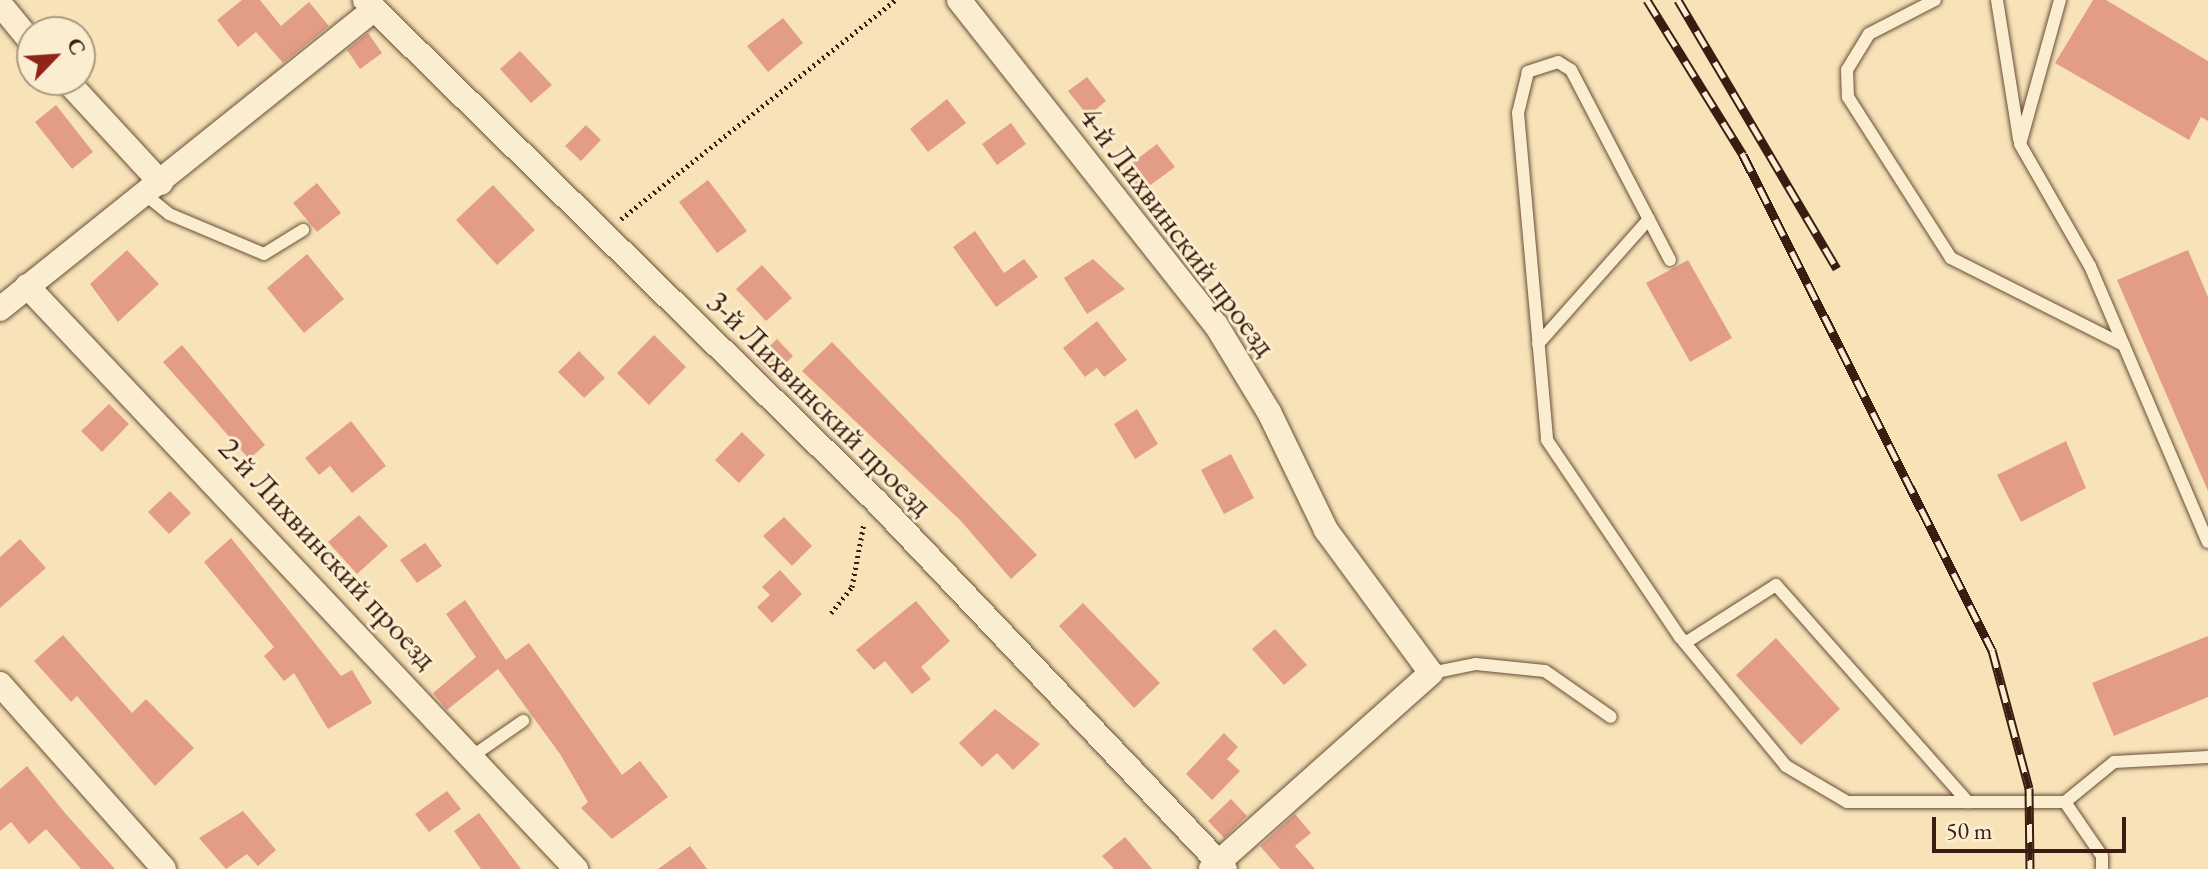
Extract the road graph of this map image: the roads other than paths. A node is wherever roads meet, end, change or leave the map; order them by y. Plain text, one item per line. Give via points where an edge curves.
1 (959, 0) edge
2 (1935, 0) edge
3 (1997, 0) edge
4 (2060, 0) edge
5 (0, 4) edge
6 (369, 5) edge
7 (16, 24) edge
8 (79, 96) edge
9 (2020, 144) junction
10 (154, 189) junction
11 (1649, 219) junction
12 (303, 230) dead end
13 (1670, 260) dead end
14 (27, 286) junction
15 (0, 309) edge
16 (1538, 344) junction
17 (2123, 345) junction
18 (2208, 542) edge
19 (1685, 643) junction
20 (1431, 673) junction
21 (0, 684) edge
22 (1611, 717) dead end
23 (523, 721) dead end
24 (474, 755) junction
25 (2208, 757) edge
26 (1968, 802) junction
27 (2065, 802) junction
28 (1218, 867) edge
29 (164, 869) edge
30 (576, 869) edge
31 (2102, 869) edge

1 - 20 street, 4-й Лихвинский проезд via 1216,325 1269,412 1326,530
2 - 17 lane via 1869,34 1847,70 1848,97 1951,258
3 - 9 lane
4 - 9 lane
5 - 7 street
6 - 10 street
6 - 28 street, 3-й Лихвинский проезд via 876,501
8 - 10 street
9 - 17 lane via 2090,266
10 - 12 lane via 169,214 264,254
10 - 14 street
11 - 13 lane
11 - 16 lane
11 - 16 lane via 1571,70 1558,62 1528,72 1518,113
14 - 15 street
14 - 24 street, 2-й Лихвинский проезд
16 - 19 lane via 1542,414 1555,457
17 - 18 lane
19 - 26 lane via 1786,766 1822,794 1847,802
19 - 26 lane via 1776,585
20 - 22 lane via 1476,664 1545,671
20 - 28 street
21 - 29 street
23 - 24 lane
24 - 30 street, 2-й Лихвинский проезд
25 - 27 lane via 2114,762
26 - 27 lane
27 - 31 lane via 2102,856

